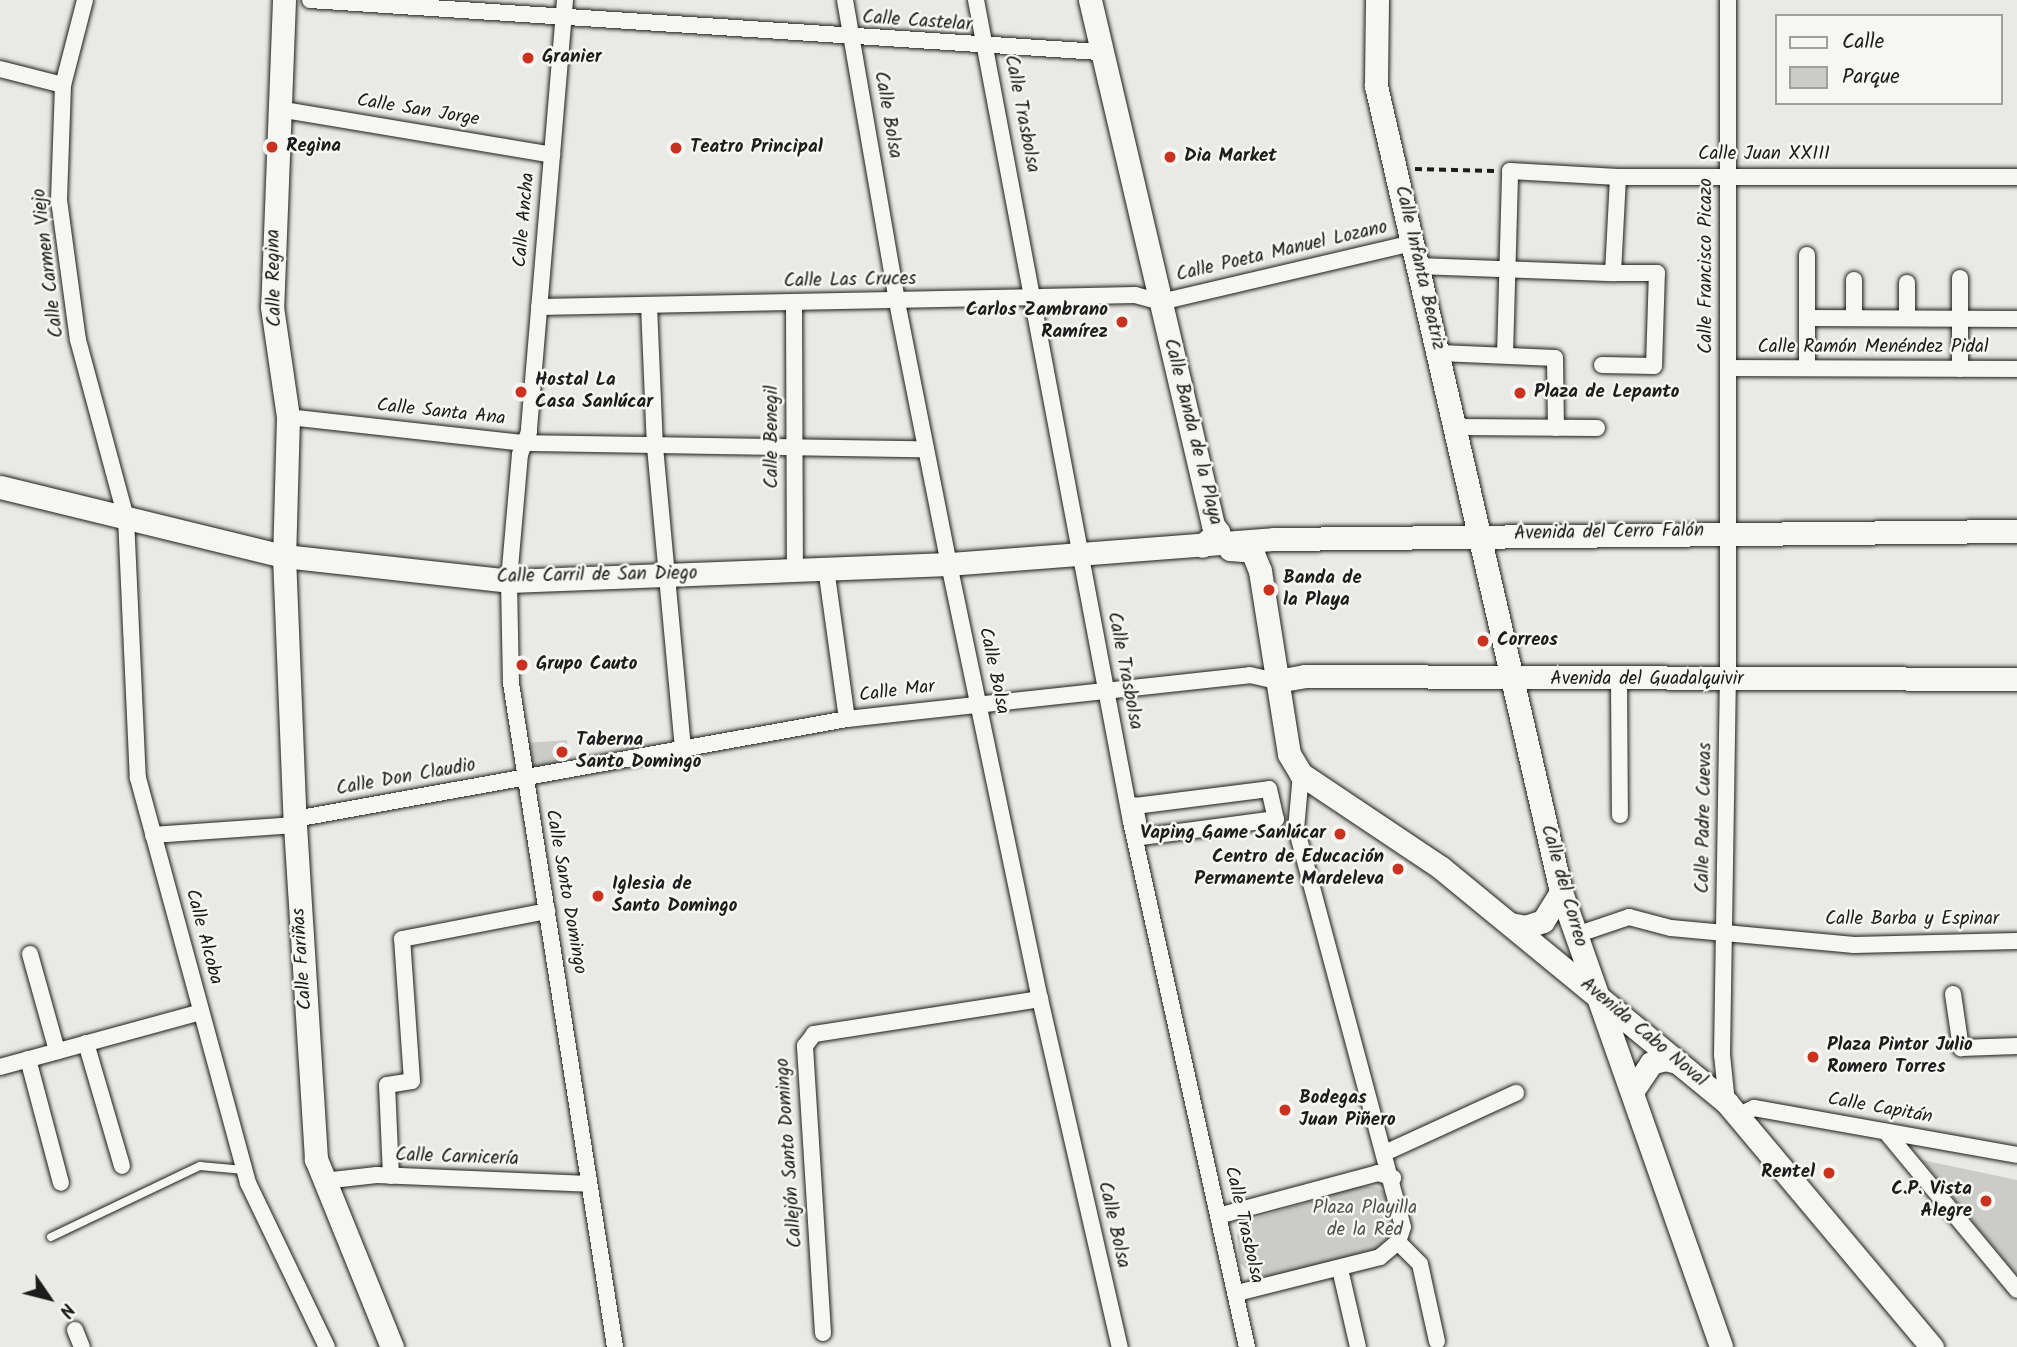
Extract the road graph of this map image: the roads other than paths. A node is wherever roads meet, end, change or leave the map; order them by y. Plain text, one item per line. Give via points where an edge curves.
1 (85, 0) edge
2 (284, 0) edge
3 (310, 0) edge
4 (565, 0) edge
5 (845, 0) edge
6 (976, 0) edge
7 (1090, 0) edge
8 (1377, 0) edge
9 (1728, 0) edge
10 (563, 18) junction
11 (852, 38) junction
12 (987, 48) junction
13 (1100, 52) junction
14 (0, 69) edge
15 (63, 85) junction
16 (278, 110) junction
17 (552, 155) junction
18 (1728, 176) junction
19 (1618, 177) junction
20 (2017, 177) edge
21 (1413, 243) junction
22 (1807, 256) dead end
23 (1419, 266) junction
24 (1507, 269) junction
25 (1614, 272) junction
26 (1960, 278) dead end
27 (1854, 280) dead end
28 (1907, 283) dead end
29 (1034, 298) junction
30 (897, 302) junction
31 (1161, 302) junction
32 (794, 303) junction
33 (649, 305) junction
34 (539, 307) junction
35 (1807, 318) junction
36 (1854, 318) junction
37 (1908, 318) junction
38 (1960, 319) junction
39 (2017, 319) edge
40 (1440, 353) junction
41 (1505, 355) junction
42 (1602, 365) dead end
43 (1728, 368) junction
44 (1807, 368) junction
45 (1960, 369) junction
46 (2017, 369) edge
47 (288, 417) junction
48 (1457, 427) junction
49 (1556, 428) junction
50 (1597, 428) dead end
51 (524, 443) junction
52 (656, 447) junction
53 (793, 449) junction
54 (926, 449) junction
55 (0, 487) edge
56 (126, 518) junction
57 (2017, 531) edge
58 (1727, 532) junction
59 (1482, 535) junction
60 (1202, 546) junction
61 (284, 556) junction
62 (1081, 556) junction
63 (949, 564) junction
64 (826, 568) junction
65 (795, 570) junction
66 (666, 575) junction
67 (509, 581) junction
68 (1511, 678) junction
69 (2017, 679) edge
70 (1619, 680) junction
71 (1277, 681) junction
72 (1728, 681) junction
73 (1106, 688) junction
74 (978, 703) junction
75 (847, 719) junction
76 (683, 748) junction
77 (1301, 774) junction
78 (524, 779) junction
79 (1620, 814) dead end
80 (1276, 818) joint
81 (295, 822) junction
82 (153, 835) junction
83 (1561, 892) junction
84 (547, 911) junction
85 (1510, 924) junction
86 (1725, 932) junction
87 (1576, 935) junction
88 (2017, 941) edge
89 (30, 954) dead end
90 (1597, 994) junction
91 (1953, 994) dead end
92 (1040, 999) junction
93 (201, 1012) junction
94 (86, 1043) junction
95 (2017, 1046) edge
96 (57, 1051) junction
97 (28, 1059) junction
98 (1678, 1062) junction
99 (0, 1067) edge
100 (1633, 1090) junction
101 (1516, 1093) dead end
102 (1733, 1110) junction
103 (1886, 1132) junction
104 (1387, 1152) junction
105 (2017, 1155) edge
106 (122, 1166) dead end
107 (244, 1170) junction
108 (391, 1176) junction
109 (1393, 1178) junction
110 (323, 1181) junction
111 (61, 1183) dead end
112 (589, 1184) junction
113 (1218, 1216) junction
114 (51, 1237) dead end
115 (1398, 1242) junction
116 (1339, 1269) junction
117 (2017, 1290) edge
118 (1237, 1293) junction
119 (75, 1330) dead end
120 (823, 1333) dead end
121 (1437, 1341) dead end
122 (82, 1347) edge
123 (327, 1347) edge
124 (392, 1347) edge
125 (615, 1347) edge
126 (1120, 1347) edge
127 (1247, 1347) edge
128 (1358, 1347) edge
129 (1721, 1347) edge
130 (1932, 1347) edge

1 - 15 street, Calle Carmen Viejo
2 - 16 street, Calle Regina
3 - 10 street, Calle Castelar
4 - 10 street, Calle Ancha
5 - 11 street, Calle Bolsa
6 - 12 street, Calle Trasbolsa
7 - 13 street, Calle Banda de la Playa
8 - 21 street, Calle Infanta Beatriz via 1376,86
9 - 18 street, Calle Francisco Picazo
10 - 11 street, Calle Castelar
10 - 17 street, Calle Ancha
11 - 12 street, Calle Castelar
11 - 30 street, Calle Bolsa
12 - 13 street, Calle Castelar
12 - 29 street, Calle Trasbolsa
13 - 31 street, Calle Banda de la Playa
14 - 15 street
15 - 56 street, Calle Carmen Viejo via 59,200 78,340
16 - 17 street, Calle San Jorge
16 - 47 street, Calle Regina via 272,307
17 - 34 street, Calle Ancha
18 - 19 street, Calle Juan XXIII
18 - 20 street, Calle Juan XXIII
18 - 43 street, Calle Francisco Picazo
19 - 24 street, Calle Juan XXIII via 1510,171
19 - 25 street
21 - 23 street, Calle Infanta Beatriz
21 - 31 street, Calle Poeta Manuel Lozano
22 - 35 street
23 - 24 street
23 - 40 street, Calle Infanta Beatriz
24 - 25 street
24 - 41 street
25 - 42 street via 1657,273 1654,366
26 - 38 street
27 - 36 street
28 - 37 street
29 - 30 street, Calle Las Cruces
29 - 31 street, Calle Las Cruces via 1135,295
29 - 62 street, Calle Trasbolsa
30 - 32 street, Calle Las Cruces
30 - 54 street, Calle Bolsa
31 - 60 street, Calle Banda de la Playa via 1213,525 1219,532
32 - 33 street, Calle Las Cruces
32 - 53 street, Calle Benegil
33 - 34 street, Calle Las Cruces
33 - 52 street
34 - 51 street, Calle Ancha via 529,432
35 - 36 street
35 - 44 street
36 - 37 street
37 - 38 street
38 - 39 street
38 - 45 street
40 - 41 street
40 - 48 street, Calle Infanta Beatriz
41 - 49 street via 1555,358
43 - 44 street, Calle Ramón Menéndez Pidal
43 - 58 street, Calle Francisco Picazo
44 - 45 street, Calle Ramón Menéndez Pidal
45 - 46 street, Calle Ramón Menéndez Pidal
47 - 51 street, Calle Santa Ana
47 - 61 street, Calle Regina
48 - 49 street
48 - 59 street, Calle Infanta Beatriz
49 - 50 street
51 - 52 street, Calle Santa Ana
51 - 67 street, Calle Santo Domingo
52 - 53 street, Calle Santa Ana
52 - 66 street
53 - 54 street, Calle Santa Ana
53 - 65 street, Calle Benegil
54 - 63 street, Calle Bolsa
55 - 56 street, Calle Carril de San Diego
56 - 61 street, Calle Carril de San Diego
56 - 82 street, Calle Alcoba via 138,778
57 - 58 street, Avenida del Cerro Falón
58 - 59 street, Avenida del Cerro Falón
58 - 72 street, Calle Padre Cuevas
59 - 60 street, Avenida del Cerro Falón via 1274,539
59 - 68 street, Calle del Correo
60 - 62 street, Calle Carril de San Diego
60 - 71 street, Calle Banda de la Playa via 1252,551 1260,571
61 - 67 street, Calle Carril de San Diego
61 - 81 street, Calle Fariñas
62 - 63 street, Calle Carril de San Diego
62 - 73 street, Calle Trasbolsa
63 - 64 street, Calle Carril de San Diego
63 - 74 street, Calle Bolsa
64 - 65 street, Calle Carril de San Diego
64 - 75 street
65 - 66 street, Calle Carril de San Diego
66 - 67 street, Calle Carril de San Diego
66 - 76 street
67 - 78 street, Calle Santo Domingo via 511,683
68 - 70 street, Avenida del Guadalquivir
68 - 71 street, Avenida del Guadalquivir via 1305,676
68 - 83 street, Calle del Correo
69 - 72 street, Avenida del Guadalquivir
70 - 72 street, Avenida del Guadalquivir
70 - 79 street
71 - 73 street, Calle Mar via 1250,675
71 - 77 street, Calle Banda de la Playa via 1289,754
72 - 86 street, Calle Padre Cuevas
73 - 74 street, Calle Mar
73 - 113 street, Calle Trasbolsa
74 - 75 street, Calle Mar
74 - 92 street, Calle Bolsa
75 - 76 street, Calle Mar
76 - 78 street, Calle Mar
77 - 85 street, Avenida Cabo Noval via 1440,867
77 - 104 street, Calle Banda de la Playa via 1296,829
78 - 81 street, Calle Don Claudio
78 - 84 street, Calle Santo Domingo
80 - 80 street via 1141,837 1135,806 1269,789
81 - 82 street, Calle Don Claudio
81 - 110 street, Calle Fariñas via 316,1160
82 - 93 street, Calle Alcoba
83 - 85 street via 1543,921 1525,927
83 - 87 street, Calle del Correo
84 - 108 street via 402,939 412,1081 387,1085
84 - 112 street, Calle Santo Domingo
85 - 90 street, Avenida Cabo Noval
86 - 87 street, Calle Barba y Espinar via 1671,928 1629,917
86 - 88 street, Calle Barba y Espinar via 1854,945
86 - 102 street, Calle Padre Cuevas via 1721,1055
87 - 90 street, Calle del Correo
89 - 96 street
90 - 98 street, Avenida Cabo Noval
90 - 100 street, Calle del Correo
91 - 95 street via 1961,1048
92 - 120 street, Callejón Santo Domingo via 814,1034 805,1046
92 - 126 street, Calle Bolsa
93 - 94 street
93 - 107 street, Calle Alcoba
94 - 96 street
94 - 106 street
96 - 97 street
97 - 99 street
97 - 111 street
98 - 100 street via 1651,1063
98 - 102 street, Avenida Cabo Noval
100 - 129 street, Calle del Correo
101 - 104 street
102 - 103 street, Calle Capitán via 1754,1108
102 - 130 street, Avenida Cabo Noval
103 - 105 street, Calle Capitán
103 - 117 street
104 - 109 street, Calle Banda de la Playa
107 - 114 lane via 200,1166
107 - 123 street, Calle Alcoba
108 - 110 street, Calle Carnicería
108 - 112 street, Calle Carnicería
109 - 113 street via 1378,1173
109 - 115 street via 1403,1219
110 - 124 street, Calle Fariñas
112 - 125 street, Calle Santo Domingo
113 - 118 street, Calle Trasbolsa
115 - 116 street via 1380,1257
115 - 121 street via 1420,1264
116 - 118 street
116 - 128 street
118 - 127 street, Calle Trasbolsa
119 - 122 street

